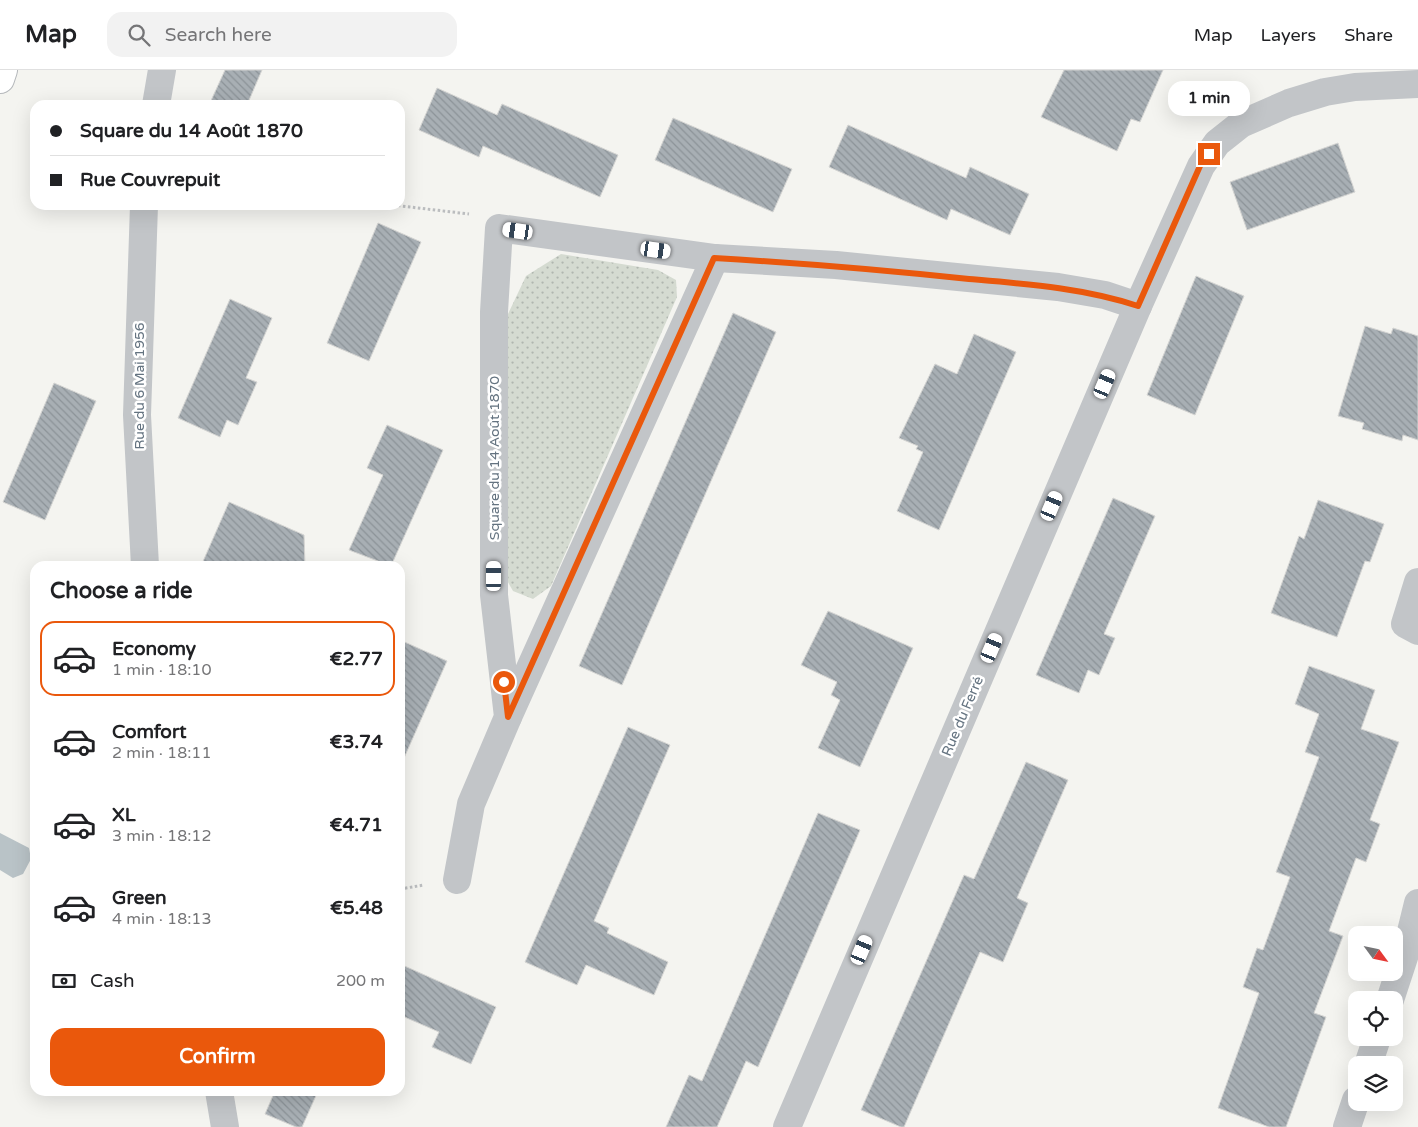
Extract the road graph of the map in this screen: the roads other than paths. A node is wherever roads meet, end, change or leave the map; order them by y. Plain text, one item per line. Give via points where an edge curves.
1 (3, 70) edge
2 (162, 70) edge
3 (0, 79) edge
4 (1418, 84) edge
5 (157, 100) edge
6 (144, 210) edge
7 (714, 258) junction
8 (1138, 306) junction
9 (145, 561) edge
10 (1418, 582) edge
11 (1418, 631) edge
12 (508, 717) junction
13 (457, 880) dead end
14 (1418, 903) edge
15 (1393, 991) edge
16 (220, 1096) edge
17 (1352, 1111) edge
18 (225, 1127) edge
19 (787, 1127) edge
20 (1347, 1127) edge

1 - 3 highway
2 - 5 street
4 - 8 street, Rue du Ferré via 1325,92 1288,103 1242,124 1217,143 1200,166
6 - 9 street, Rue du 6 Mai 1956 via 136,415
7 - 8 street via 836,265 1058,287 1104,295
7 - 12 street, Square du 14 Août 1870
7 - 12 street, Square du 14 Août 1870 via 499,228 494,312 494,595
8 - 19 street, Rue du Ferré
10 - 11 street via 1405,624
12 - 13 street, Square du 14 Août 1870 via 471,804
14 - 15 street
16 - 18 street
17 - 20 street

